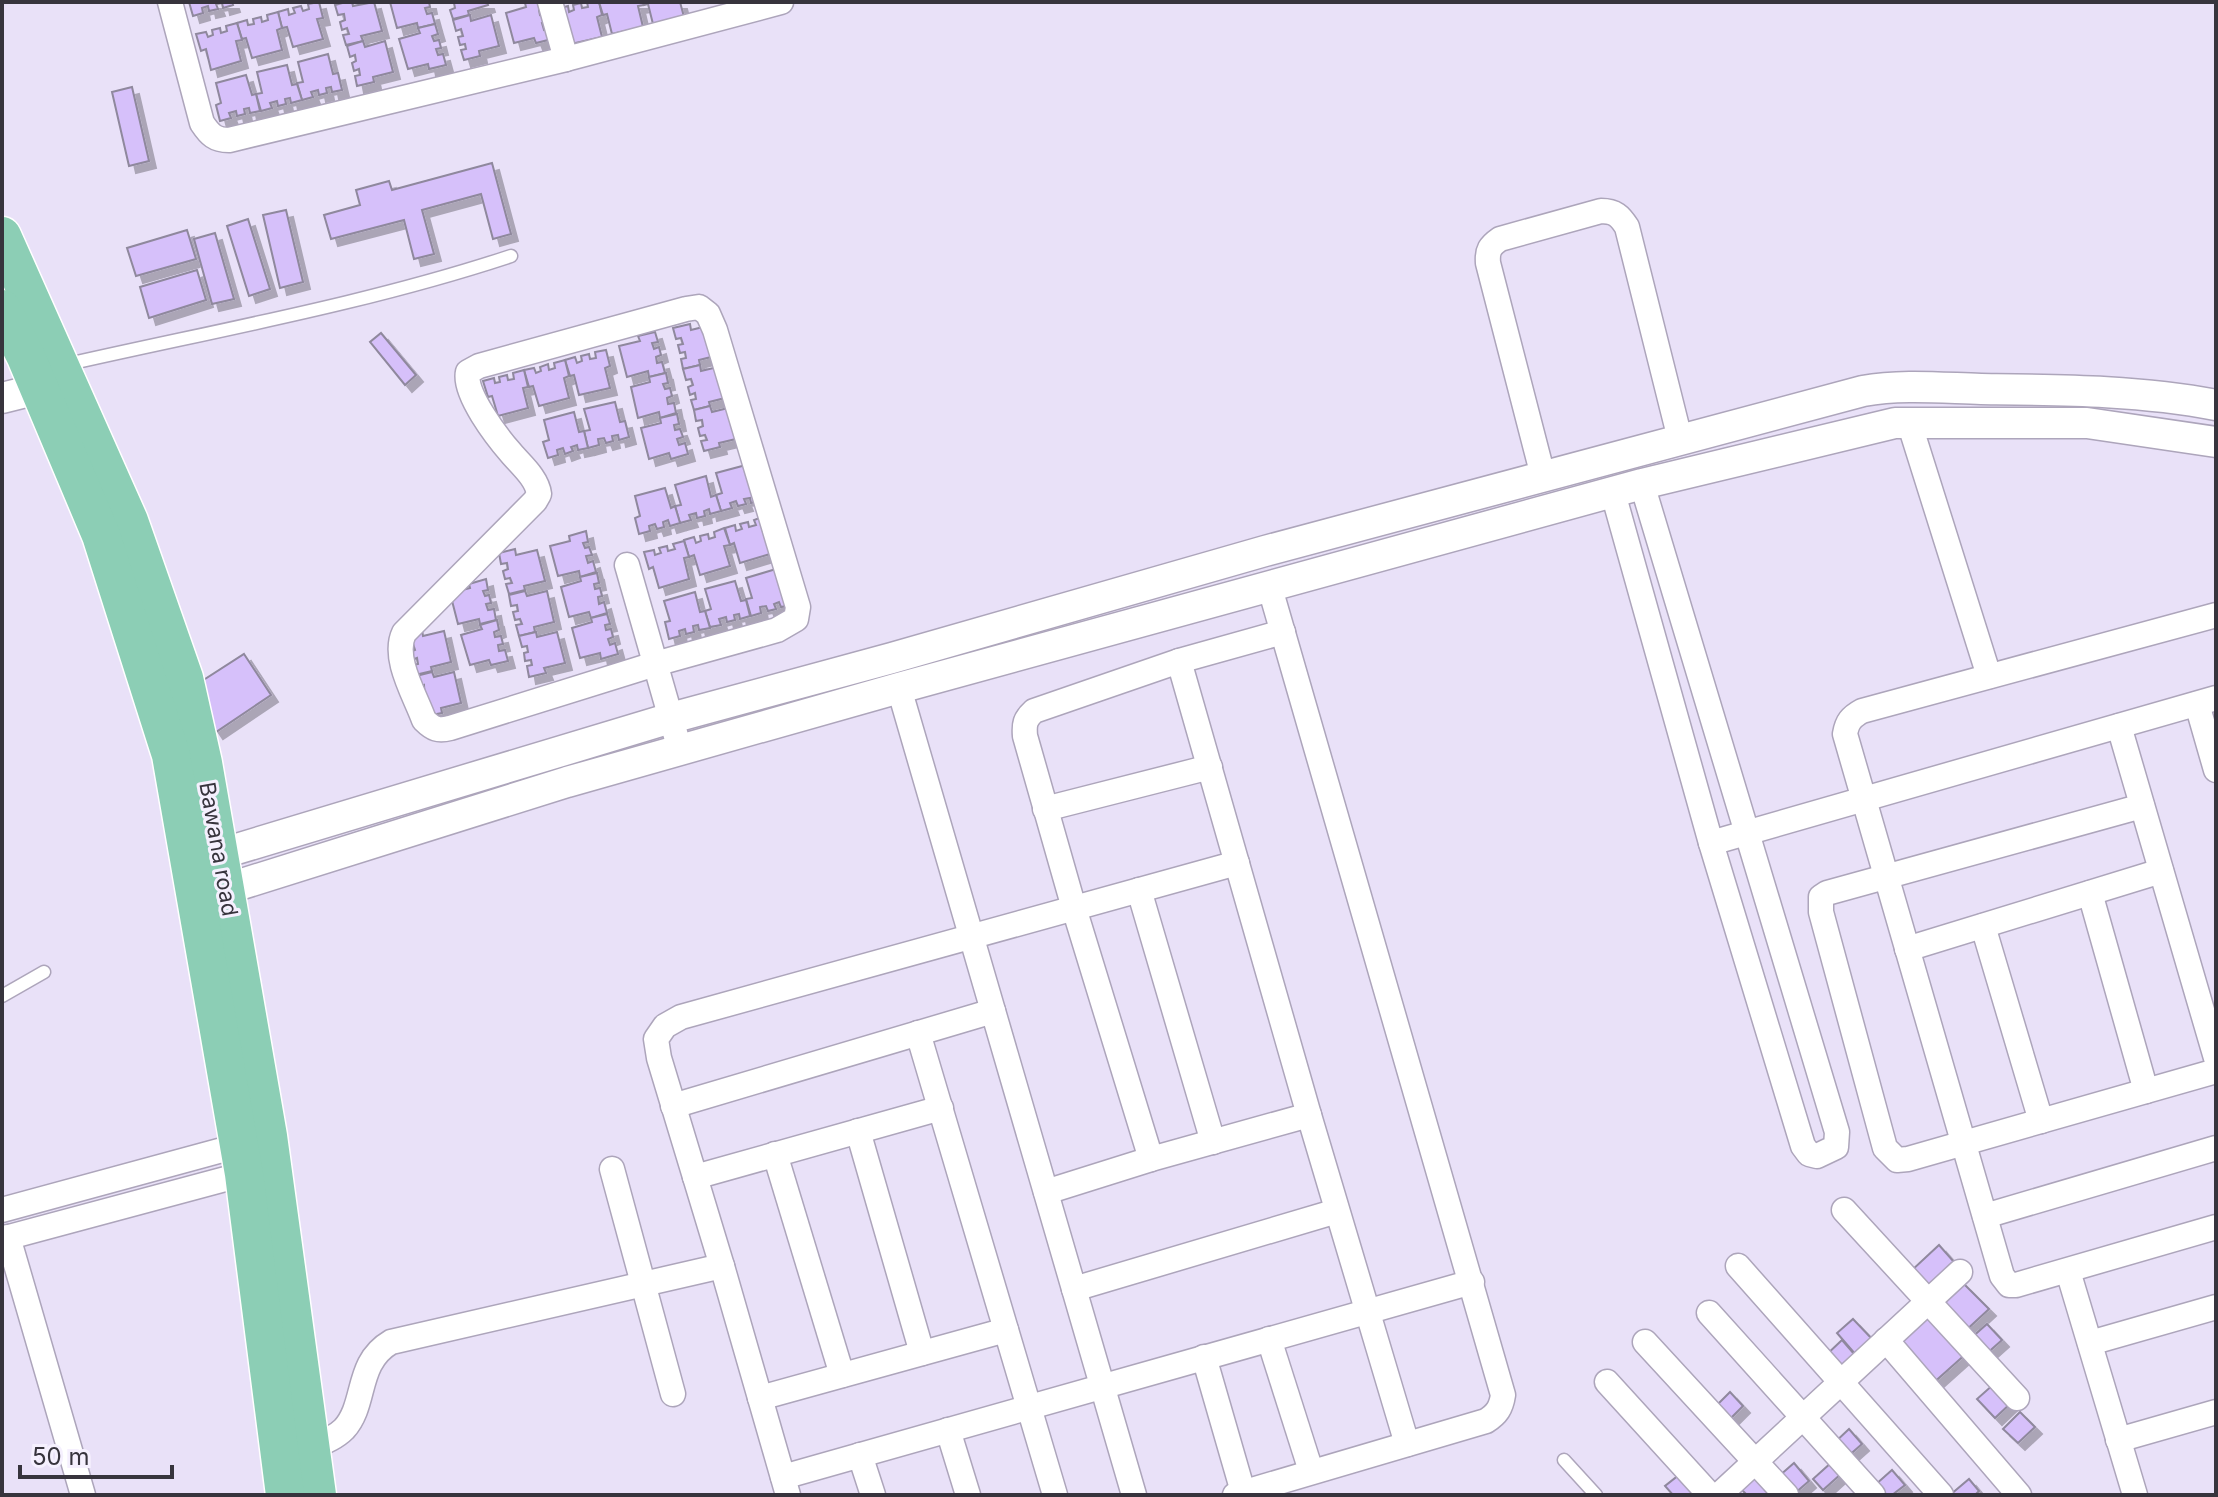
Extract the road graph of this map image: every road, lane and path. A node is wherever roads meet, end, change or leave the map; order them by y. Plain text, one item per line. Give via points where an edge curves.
1 (170, 2) edge
2 (550, 2) edge
3 (781, 2) edge
4 (700, 12) edge
5 (566, 59) junction
6 (2, 236) edge
7 (511, 256) dead end
8 (2, 309) edge
9 (42, 368) edge
10 (2, 398) edge
11 (2212, 404) edge
12 (1909, 422) junction
13 (1680, 439) junction
14 (2215, 445) edge
15 (1543, 476) junction
16 (1642, 484) junction
17 (1613, 493) junction
18 (627, 565) dead end
19 (1270, 588) junction
20 (2216, 615) edge
21 (1283, 632) junction
22 (1179, 661) junction
23 (655, 664) junction
24 (1989, 676) junction
25 (899, 688) junction
26 (2206, 701) edge
27 (671, 718) junction
28 (2119, 726) junction
29 (680, 750) junction
30 (1210, 767) junction
31 (2216, 770) edge
32 (1864, 799) junction
33 (2142, 806) junction
34 (1045, 809) junction
35 (1746, 833) junction
36 (1711, 843) junction
37 (1237, 863) junction
38 (2161, 871) junction
39 (223, 872) junction
40 (1886, 876) junction
41 (1139, 890) junction
42 (2090, 893) junction
43 (1074, 908) junction
44 (1983, 926) junction
45 (972, 937) junction
46 (1907, 949) junction
47 (44, 972) dead end
48 (2, 996) edge
49 (993, 1011) junction
50 (918, 1033) junction
51 (2216, 1058) edge
52 (2216, 1071) edge
53 (2146, 1091) junction
54 (673, 1106) junction
55 (941, 1108) junction
56 (1309, 1115) junction
57 (2041, 1121) junction
58 (858, 1131) junction
59 (1213, 1142) junction
60 (1964, 1144) junction
61 (2216, 1148) edge
62 (775, 1154) junction
63 (1151, 1159) junction
64 (240, 1160) junction
65 (612, 1169) dead end
66 (695, 1177) junction
67 (1046, 1192) junction
68 (2, 1208) edge
69 (1844, 1210) dead end
70 (1337, 1211) junction
71 (1985, 1216) junction
72 (2216, 1227) edge
73 (5, 1238) edge
74 (722, 1266) junction
75 (1738, 1266) dead end
76 (2068, 1271) junction
77 (1960, 1272) dead end
78 (1472, 1282) junction
79 (642, 1284) junction
80 (1074, 1289) junction
81 (1928, 1302) junction
82 (2216, 1307) edge
83 (1367, 1311) junction
84 (1709, 1313) dead end
85 (1006, 1330) junction
86 (1269, 1339) junction
87 (1886, 1340) junction
88 (1645, 1342) dead end
89 (2090, 1343) junction
90 (922, 1353) junction
91 (1204, 1357) junction
92 (842, 1375) junction
93 (1607, 1382) dead end
94 (1841, 1382) junction
95 (1102, 1386) junction
96 (673, 1394) dead end
97 (760, 1398) junction
98 (2017, 1398) dead end
99 (1029, 1407) junction
100 (2216, 1412) edge
101 (1802, 1417) junction
102 (948, 1430) junction
103 (2118, 1440) junction
104 (1407, 1444) junction
105 (311, 1448) junction
106 (860, 1455) junction
107 (1564, 1460) dead end
108 (1755, 1460) junction
109 (1311, 1471) junction
110 (785, 1486) edge
111 (1239, 1494) edge
112 (83, 1495) edge
113 (285, 1495) edge
114 (317, 1495) edge
115 (873, 1495) edge
116 (968, 1495) edge
117 (1055, 1495) edge
118 (1134, 1495) edge
119 (1596, 1495) edge
120 (1710, 1495) edge
121 (1719, 1495) edge
122 (1786, 1495) edge
123 (1873, 1495) edge
124 (1941, 1495) edge
125 (2019, 1495) edge
126 (2135, 1495) edge

1 - 5 street via 202,123 219,140
2 - 5 street
3 - 4 street
4 - 5 street
6 - 9 main road, Bawana road
7 - 9 lane via 457,275
8 - 9 main road, Bawana road
9 - 10 street
9 - 39 main road, Bawana road via 129,521 181,668
9 - 64 main road, Bawana road via 164,728
11 - 13 street via 2072,392 1882,388
11 - 14 street
12 - 14 street via 2087,423
12 - 16 street
12 - 24 street
13 - 15 street
13 - 15 street via 1627,227 1620,216 1601,211 1500,239 1487,252
15 - 27 street
16 - 17 street
16 - 35 street
17 - 19 street
17 - 36 street
18 - 23 street
19 - 21 street
19 - 25 street
20 - 24 street
21 - 22 street
21 - 78 street
22 - 30 street
22 - 34 street via 1027,717 1025,736
23 - 23 street via 777,630 796,619 798,607 715,330 699,307 468,372 468,388 539,494 399,644 424,720 439,730
23 - 27 street
24 - 32 street via 1853,716 1845,734
25 - 29 street
25 - 45 street
26 - 28 street
26 - 31 street
27 - 29 street
27 - 39 street
28 - 32 street
28 - 33 street
29 - 39 street via 376,840
30 - 34 street
30 - 37 street
32 - 35 street
32 - 40 street
33 - 38 street
33 - 40 street
34 - 43 street
35 - 36 street
35 - 36 street via 1837,1132 1836,1147 1827,1154 1809,1154 1803,1146
37 - 41 street
37 - 56 street
38 - 42 street
38 - 51 street
39 - 105 main road, Bawana road via 268,1136
40 - 46 street
40 - 60 street via 1827,893 1820,903 1885,1148 1897,1160
41 - 43 street
41 - 59 street
42 - 44 street
42 - 53 street
43 - 45 street
43 - 63 street
44 - 46 street
44 - 57 street
45 - 49 street
45 - 54 street via 681,1017 665,1026 656,1039
46 - 60 street
47 - 48 lane
49 - 50 street
49 - 67 street
50 - 54 street
50 - 55 street
52 - 53 street
53 - 57 street
54 - 66 street
55 - 58 street
55 - 85 street
56 - 59 street
56 - 70 street
57 - 60 street
58 - 62 street
58 - 90 street
59 - 63 street
60 - 71 street
61 - 71 street
62 - 66 street
62 - 92 street
63 - 67 street
64 - 68 street
64 - 73 street
64 - 113 main road, Bawana road
65 - 79 street
66 - 74 street
67 - 80 street
69 - 81 street
70 - 80 street
70 - 83 street
71 - 76 street via 2009,1285
72 - 76 street
73 - 112 street
74 - 79 street
74 - 97 street
75 - 94 street
76 - 89 street
77 - 81 street
78 - 83 street
78 - 104 street via 1501,1383 1501,1407 1486,1421
79 - 96 street
79 - 105 street via 391,1342 371,1360 349,1422
80 - 95 street
81 - 87 street
81 - 98 street
82 - 89 street
83 - 86 street
83 - 104 street
84 - 101 street
85 - 90 street
85 - 99 street
86 - 91 street
86 - 109 street
87 - 94 street
87 - 125 street
88 - 108 street
89 - 103 street
90 - 92 street
91 - 95 street
91 - 111 street
92 - 97 street
93 - 120 street
94 - 101 street
94 - 124 street
95 - 99 street
95 - 118 street
97 - 110 street
99 - 102 street
99 - 117 street
100 - 103 street
101 - 108 street
101 - 123 street
102 - 106 street
102 - 116 street
103 - 126 street
104 - 109 street
105 - 114 main road, Bawana road
106 - 110 street
106 - 115 street
107 - 119 lane
108 - 121 street
108 - 122 street
109 - 111 street

